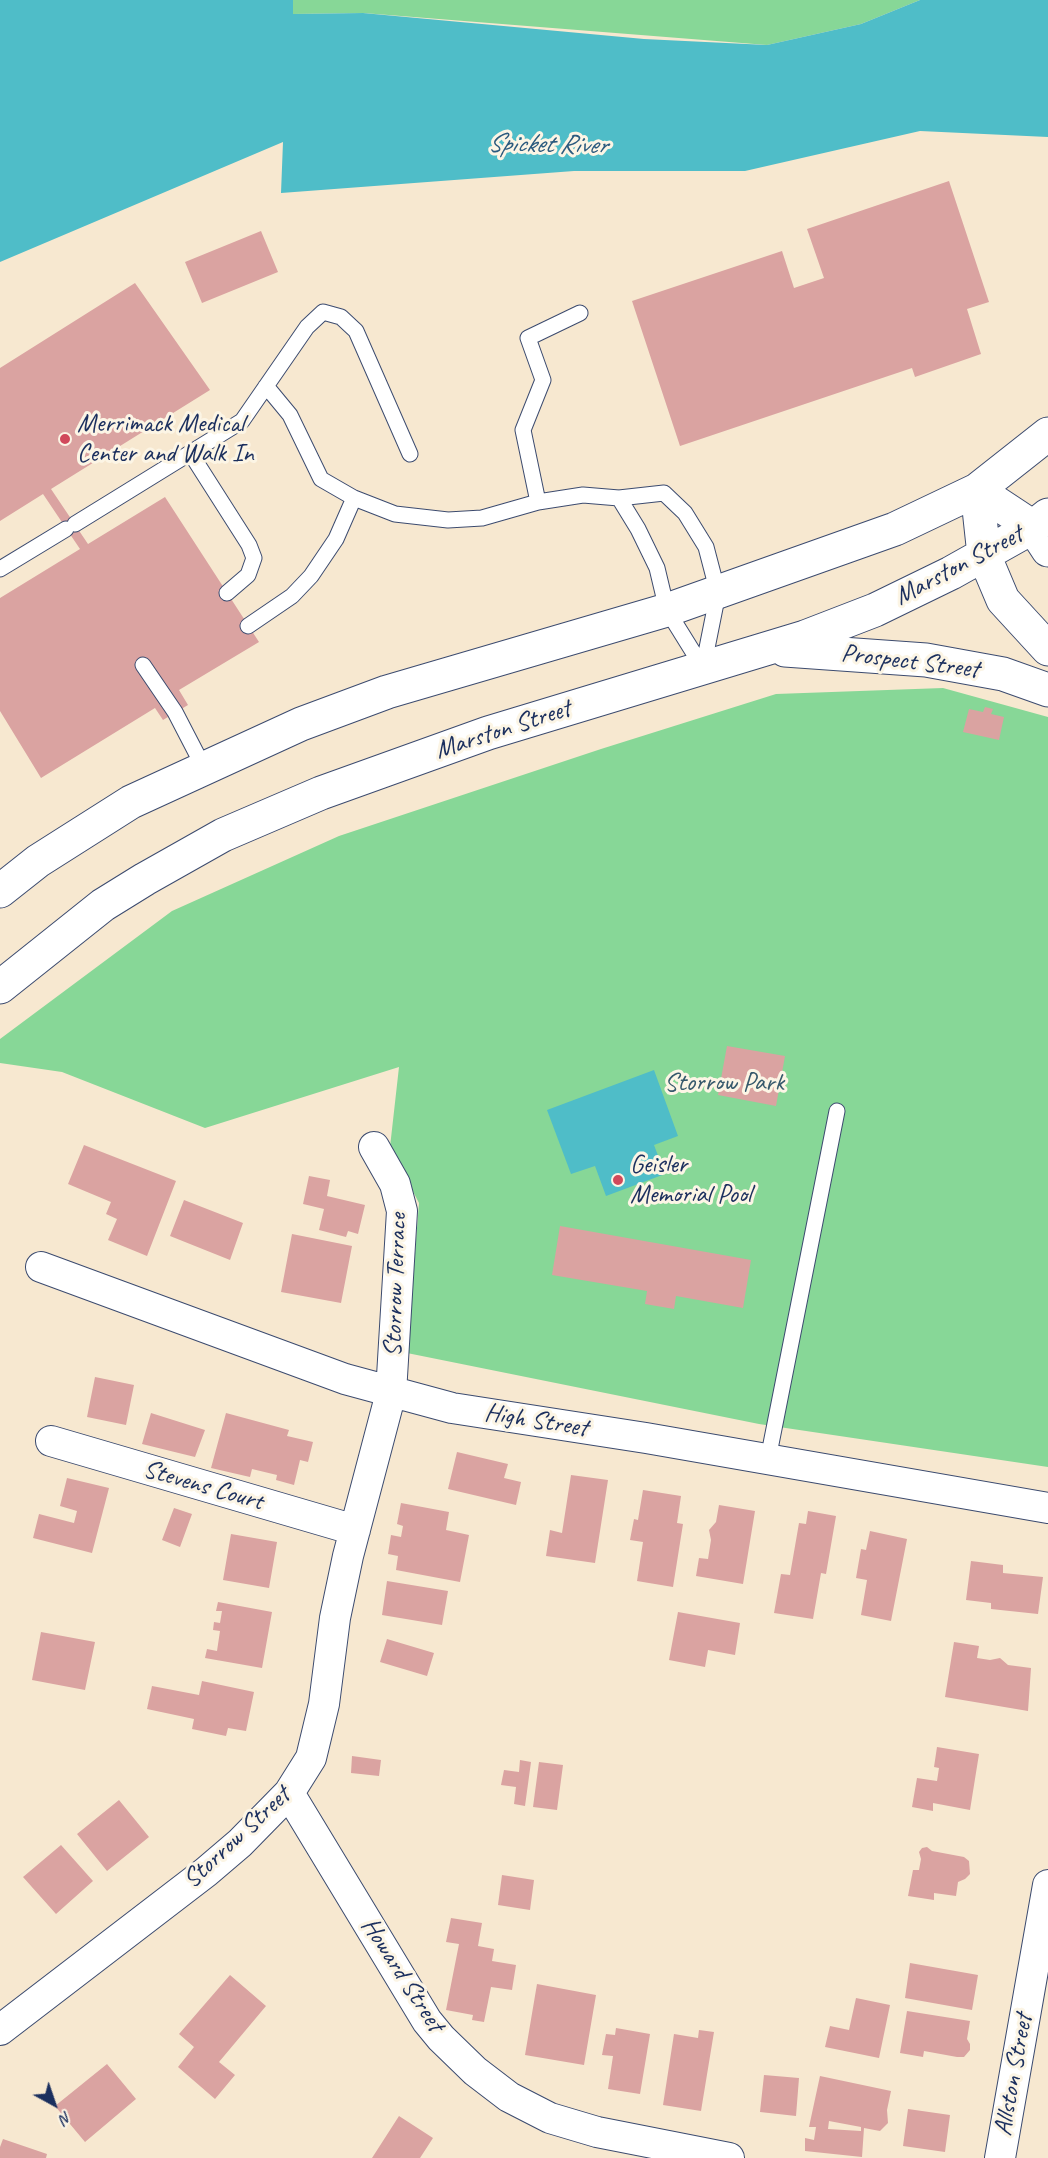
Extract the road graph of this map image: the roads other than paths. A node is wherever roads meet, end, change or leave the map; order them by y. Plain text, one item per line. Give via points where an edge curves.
1 (580, 313) dead end
2 (266, 386) junction
3 (1048, 434) edge
4 (191, 454) junction
5 (410, 454) dead end
6 (976, 490) junction
7 (354, 498) junction
8 (619, 498) junction
9 (538, 502) junction
10 (1043, 531) edge
11 (984, 555) junction
12 (0, 569) edge
13 (227, 593) dead end
14 (718, 593) junction
15 (667, 610) junction
16 (248, 626) dead end
17 (768, 649) junction
18 (1048, 649) edge
19 (143, 665) dead end
20 (704, 668) junction
21 (1048, 690) edge
22 (204, 768) junction
23 (0, 891) edge
24 (0, 987) edge
25 (837, 1111) dead end
26 (374, 1147) dead end
27 (41, 1267) dead end
28 (391, 1393) junction
29 (51, 1441) dead end
30 (768, 1459) junction
31 (1048, 1508) edge
32 (355, 1530) junction
33 (289, 1793) junction
34 (1048, 1885) edge
35 (0, 2030) edge
36 (729, 2158) edge
37 (1000, 2158) edge

1 - 9 lane via 528,338 543,380 523,430
2 - 4 lane via 242,421
2 - 5 lane via 307,327 323,312 341,317 356,331
2 - 7 lane via 290,415 321,479
3 - 6 main road
4 - 12 lane
4 - 13 lane via 254,558 248,575
6 - 10 main road
6 - 11 main road
6 - 14 main road via 896,530
7 - 9 lane via 395,514 448,520 482,518
7 - 16 lane via 336,539 311,576 292,596
8 - 9 lane via 583,495
8 - 14 lane via 664,493 685,513 706,547
8 - 15 lane via 657,568
10 - 11 main road, Marston Street
11 - 17 main road, Marston Street via 875,610
11 - 18 main road via 1003,600
14 - 15 main road
14 - 20 lane
15 - 20 lane
15 - 22 main road via 387,692 301,724
17 - 20 main road, Marston Street
17 - 21 main road, Prospect Street via 926,660 1003,674
19 - 22 lane via 175,712
20 - 24 main road, Marston Street via 488,733 321,793 223,835 103,905
22 - 23 main road via 131,802 38,861
25 - 30 lane
26 - 28 street, Storrow Terrace via 395,1184 402,1211
27 - 28 street, High Street
28 - 30 street, High Street via 452,1408
28 - 32 street, Storrow Street
29 - 32 street, Stevens Court
30 - 31 street, High Street
32 - 33 street, Storrow Street via 335,1618 317,1735 311,1758
33 - 35 street, Storrow Street via 206,1872
33 - 36 street, Howard Street via 427,2021 475,2071 509,2097 550,2118 597,2132
34 - 37 street, Allston Street

